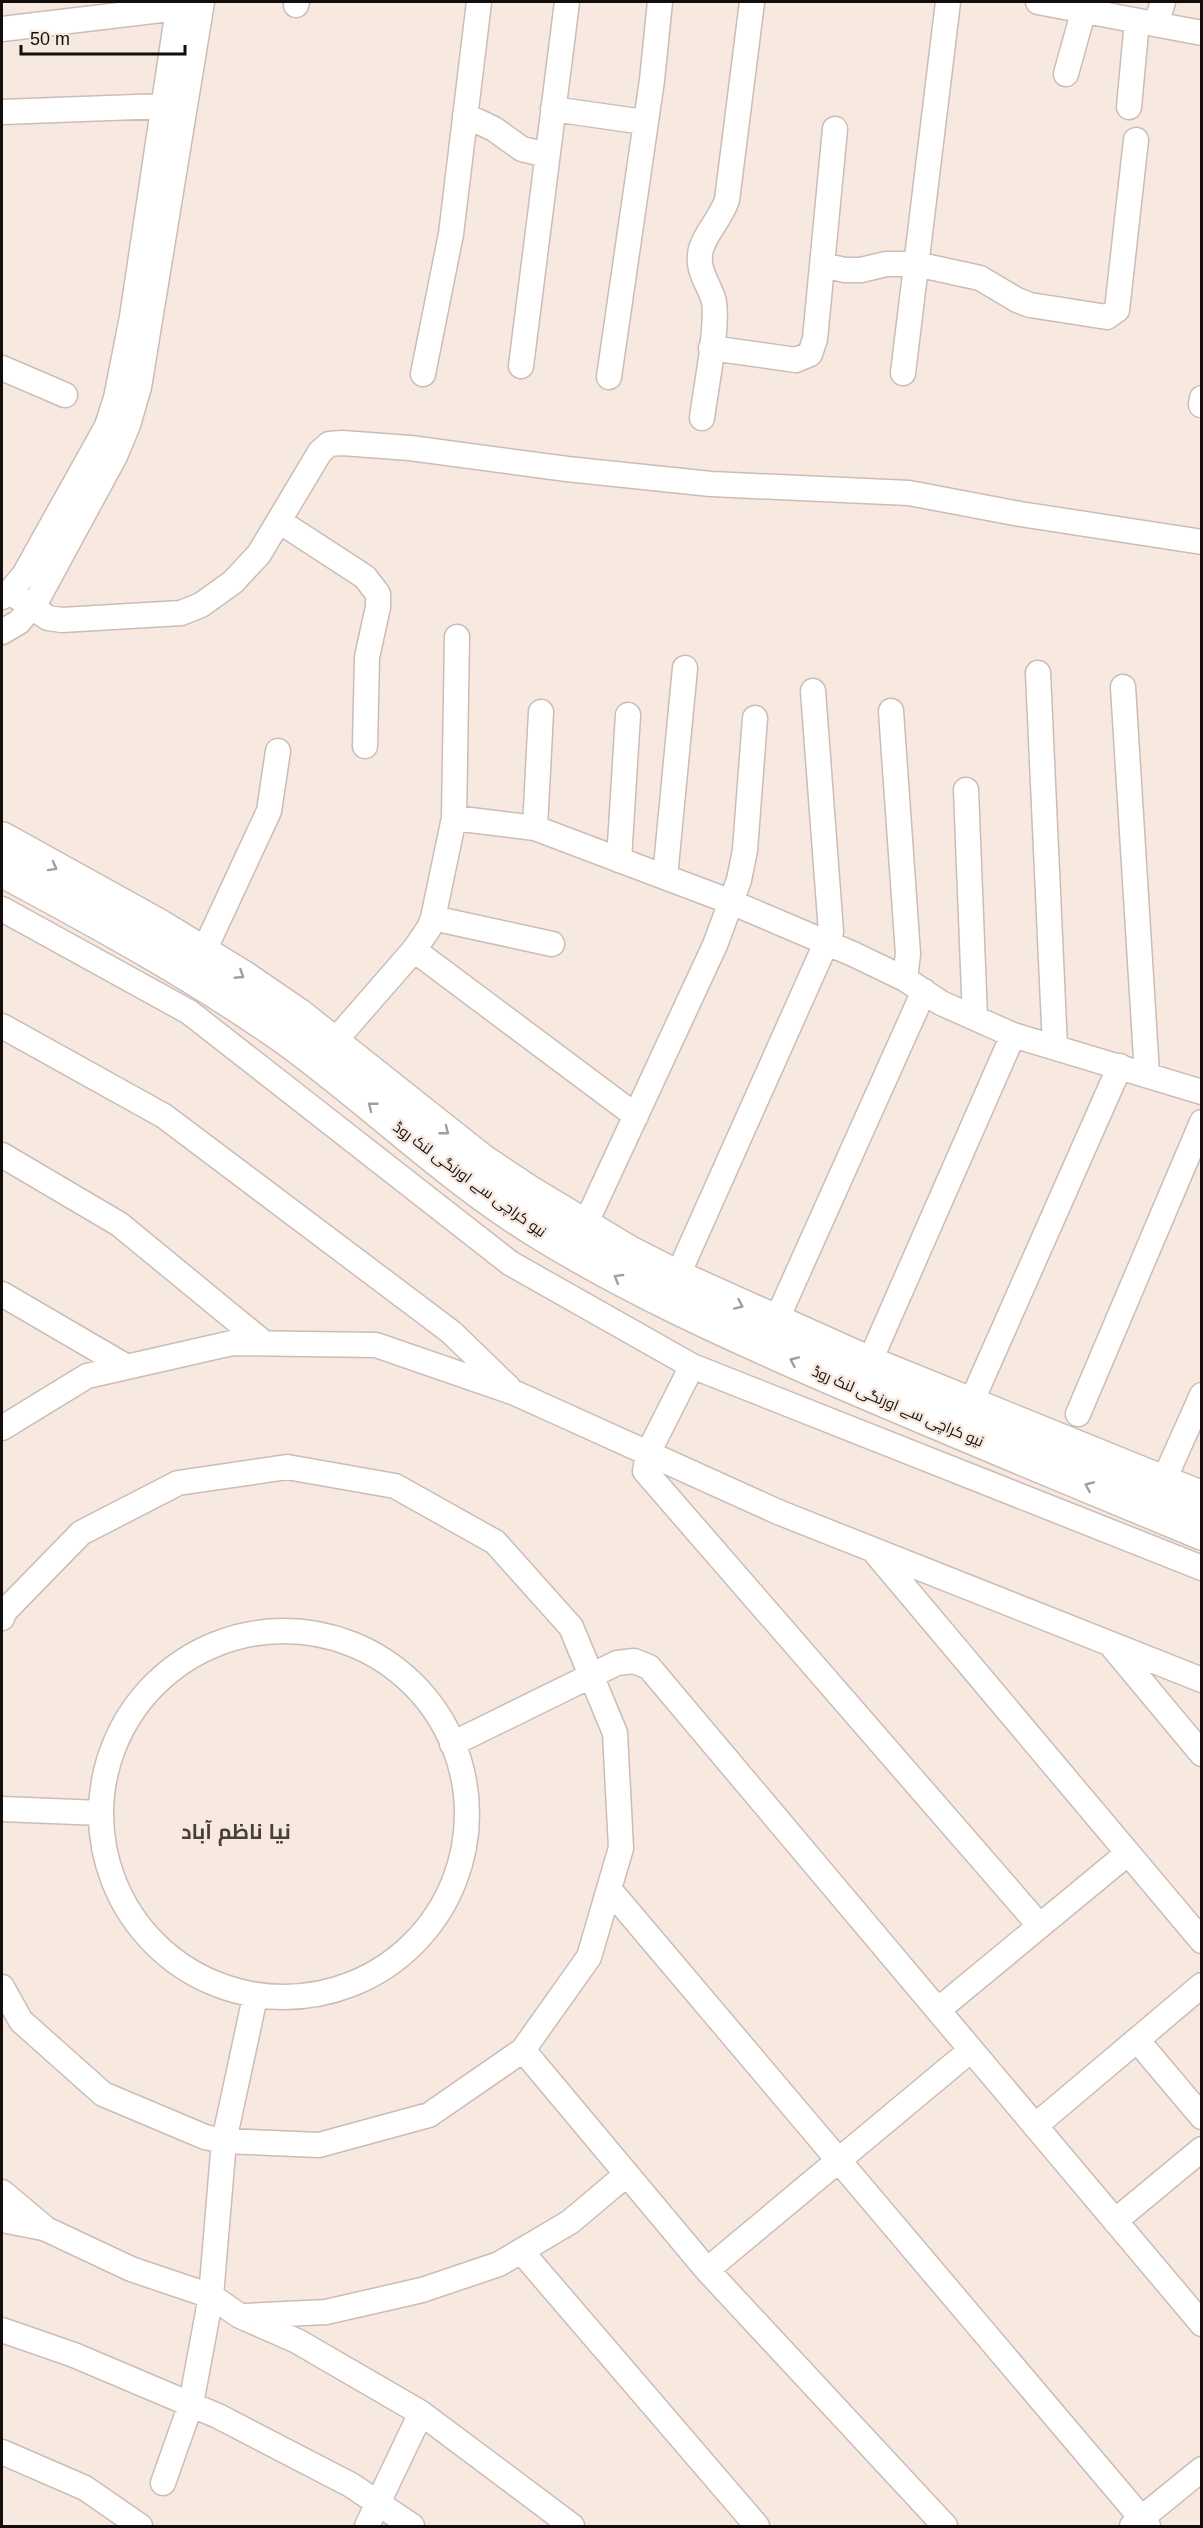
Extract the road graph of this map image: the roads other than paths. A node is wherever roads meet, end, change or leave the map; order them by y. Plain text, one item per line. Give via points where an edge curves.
1 (202, 2) edge
2 (479, 2) edge
3 (567, 2) edge
4 (660, 2) edge
5 (752, 2) edge
6 (948, 2) edge
7 (1038, 2) edge
8 (1163, 2) edge
9 (178, 5) edge
10 (1085, 6) edge
11 (1147, 23) junction
12 (2, 29) edge
13 (1202, 33) edge
14 (1066, 74) dead end
15 (163, 106) junction
16 (1129, 106) dead end
17 (553, 109) junction
18 (2, 112) edge
19 (465, 115) junction
20 (644, 122) junction
21 (835, 129) dead end
22 (1136, 140) dead end
23 (547, 155) junction
24 (916, 264) junction
25 (822, 265) junction
26 (711, 348) junction
27 (521, 366) dead end
28 (2, 368) edge
29 (903, 373) dead end
30 (423, 374) dead end
31 (609, 377) dead end
32 (65, 395) dead end
33 (702, 418) dead end
34 (279, 520) junction
35 (1202, 542) edge
36 (6, 595) edge
37 (31, 608) junction
38 (2, 632) edge
39 (457, 637) dead end
40 (685, 668) dead end
41 (1038, 673) dead end
42 (1123, 687) dead end
43 (813, 691) dead end
44 (891, 711) dead end
45 (541, 712) dead end
46 (628, 715) dead end
47 (755, 718) dead end
48 (365, 746) dead end
49 (278, 751) dead end
50 (966, 790) dead end
51 (454, 818) junction
52 (535, 828) junction
53 (2, 839) edge
54 (619, 860) junction
55 (2, 870) edge
56 (665, 877) junction
57 (731, 902) junction
58 (2, 909) edge
59 (433, 918) junction
60 (828, 943) junction
61 (552, 944) dead end
62 (414, 950) junction
63 (203, 953) junction
64 (914, 985) junction
65 (975, 1018) junction
66 (2, 1026) edge
67 (1013, 1035) junction
68 (333, 1043) junction
69 (1055, 1047) junction
70 (1120, 1066) junction
71 (1147, 1074) junction
72 (1202, 1092) edge
73 (636, 1116) junction
74 (1202, 1122) edge
75 (2, 1155) edge
76 (584, 1227) junction
77 (677, 1277) junction
78 (2, 1294) edge
79 (703, 1305) junction
80 (776, 1321) junction
81 (264, 1343) junction
82 (869, 1363) junction
83 (692, 1366) junction
84 (127, 1367) junction
85 (515, 1393) junction
86 (1202, 1395) edge
87 (970, 1405) junction
88 (1078, 1414) dead end
89 (2, 1428) edge
90 (648, 1453) junction
91 (1139, 1484) junction
92 (1202, 1498) edge
93 (1202, 1533) edge
94 (872, 1549) junction
95 (1202, 1568) edge
96 (2, 1618) edge
97 (1109, 1643) junction
98 (591, 1676) junction
99 (1202, 1680) edge
100 (452, 1744) junction
101 (1202, 1754) edge
102 (2, 1809) edge
103 (101, 1813) junction
104 (1128, 1853) junction
105 (609, 1889) junction
106 (1040, 1926) junction
107 (1202, 1941) edge
108 (1202, 1985) edge
109 (2, 1987) edge
110 (255, 1997) junction
111 (938, 2010) junction
112 (1137, 2040) junction
113 (523, 2050) junction
114 (971, 2050) junction
115 (1202, 2117) edge
116 (1035, 2126) junction
117 (224, 2141) junction
118 (1202, 2149) edge
119 (838, 2161) junction
120 (627, 2174) junction
121 (2, 2192) edge
122 (2, 2220) edge
123 (1115, 2221) junction
124 (46, 2229) junction
125 (520, 2251) junction
126 (707, 2270) junction
127 (211, 2296) junction
128 (240, 2316) junction
129 (1202, 2324) edge
130 (2, 2330) edge
131 (190, 2404) junction
132 (421, 2413) junction
133 (2, 2452) edge
134 (1202, 2469) edge
135 (163, 2483) dead end
136 (378, 2503) junction
137 (1141, 2524) edge
138 (140, 2526) edge
139 (367, 2526) edge
140 (412, 2526) edge
141 (572, 2526) edge
142 (757, 2526) edge
143 (945, 2526) edge

1 - 37 street via 139,387 115,456
2 - 19 street
3 - 17 street
4 - 20 street
5 - 26 street via 727,200 701,250 700,266 713,298 715,316
6 - 24 street
7 - 10 street
8 - 11 street
9 - 12 street
9 - 15 street
10 - 11 street
10 - 14 street
11 - 13 street
11 - 16 street
15 - 18 street
15 - 36 street via 116,398 107,426 24,575
17 - 20 street
17 - 23 street
19 - 23 street via 522,149
19 - 30 street via 451,234
20 - 31 street
21 - 25 street
22 - 24 street via 1117,310 1107,317 1030,305 980,278
23 - 27 street
24 - 25 street via 886,264 861,270
24 - 29 street
25 - 26 street via 810,354 796,360
26 - 33 street
28 - 32 street
34 - 35 street via 320,452 329,444 342,442 711,484 909,493
34 - 37 street via 259,554 232,582 201,605 181,613 62,620 48,618
34 - 48 street via 365,577 378,594 367,657
36 - 37 street
37 - 38 street via 19,622
39 - 51 street
40 - 56 street
41 - 69 street
42 - 71 street
43 - 60 street via 831,932
44 - 64 street via 908,954
45 - 52 street
46 - 54 street
47 - 57 street via 745,850
49 - 63 street via 269,811
50 - 65 street
51 - 52 street
51 - 59 street
52 - 54 street
53 -> 63 street, نیو کراچی سے اورنگی لنک روڈ
54 - 56 street
79 -> 55 street, نیو کراچی سے اورنگی لنک روڈ via 624,1282 531,1227 290,1042 214,990
56 - 57 street
57 - 60 street
57 - 73 street
58 - 83 street via 189,1012 510,1263
59 - 61 street
59 - 62 street
60 - 64 street
60 - 77 street
62 - 68 street
62 - 73 street
63 -> 68 street, نیو کراچی سے اورنگی لنک روڈ via 269,995
64 - 65 street
64 - 80 street
65 - 67 street
66 - 85 street via 164,1116 451,1332
67 - 69 street
67 - 82 street
68 -> 76 street, نیو کراچی سے اورنگی لنک روڈ via 482,1161
69 - 70 street
70 - 71 street
70 - 87 street
71 - 72 street
73 - 76 street
74 - 88 street
75 - 81 street via 119,1224
76 - 77 street, نیو کراچی سے اورنگی لنک روڈ
77 - 79 street, نیو کراچی سے اورنگی لنک روڈ
78 - 84 street
79 -> 80 street, نیو کراچی سے اورنگی لنک روڈ
91 -> 79 street, نیو کراچی سے اورنگی لنک روڈ via 916,1415
80 - 82 street, نیو کراچی سے اورنگی لنک روڈ
81 - 84 street via 232,1343
81 - 85 street via 376,1345
82 - 87 street, نیو کراچی سے اورنگی لنک روڈ
83 - 90 street
83 - 95 street
84 - 89 street via 87,1376
85 - 90 street
86 - 91 street
87 - 91 street, نیو کراچی سے اورنگی لنک روڈ
90 - 94 street via 778,1512
90 - 106 street via 645,1471 655,1484
91 - 92 street, نیو کراچی سے اورنگی لنک روڈ
91 - 93 street, نیو کراچی سے اورنگی لنک روڈ
94 - 97 street
94 - 104 street
96 - 98 street via 81,1533 178,1483 287,1467 395,1486 495,1542 571,1628
97 - 99 street
97 - 101 street
98 - 100 street
98 - 105 street via 615,1733 621,1848
98 - 111 street via 617,1663 634,1661 649,1667
100 - 103 street via 440,1715 399,1670 345,1640 284,1629 223,1639 169,1668 128,1714 104,1770
100 - 110 street via 464,1772 468,1832 453,1891 420,1941 372,1978 315,1997
102 - 103 street
103 - 110 street via 100,1831 116,1891 150,1941 198,1978
104 - 106 street
104 - 107 street
105 - 113 street via 589,1957
105 - 119 street
106 - 111 street
108 - 112 street
109 - 117 street via 21,2021 104,2094 205,2137
110 - 117 street
111 - 114 street
112 - 115 street
112 - 116 street
113 - 117 street via 429,2115 319,2145
113 - 120 street
114 - 116 street
114 - 119 street
116 - 123 street
117 - 127 street
118 - 123 street
119 - 126 street
119 - 137 street
120 - 125 street via 570,2222
120 - 126 street
121 - 124 street
122 - 124 street
123 - 129 street
124 - 127 street via 130,2269
125 - 128 street via 499,2264 422,2290 326,2312
125 - 142 street
126 - 143 street
127 - 128 street
127 - 131 street
128 - 132 street via 297,2341
130 - 131 street via 74,2355
131 - 135 street
131 - 136 street via 351,2485
132 - 136 street
132 - 141 street
133 - 138 street via 85,2488
134 - 137 street
136 - 139 street
136 - 140 street

